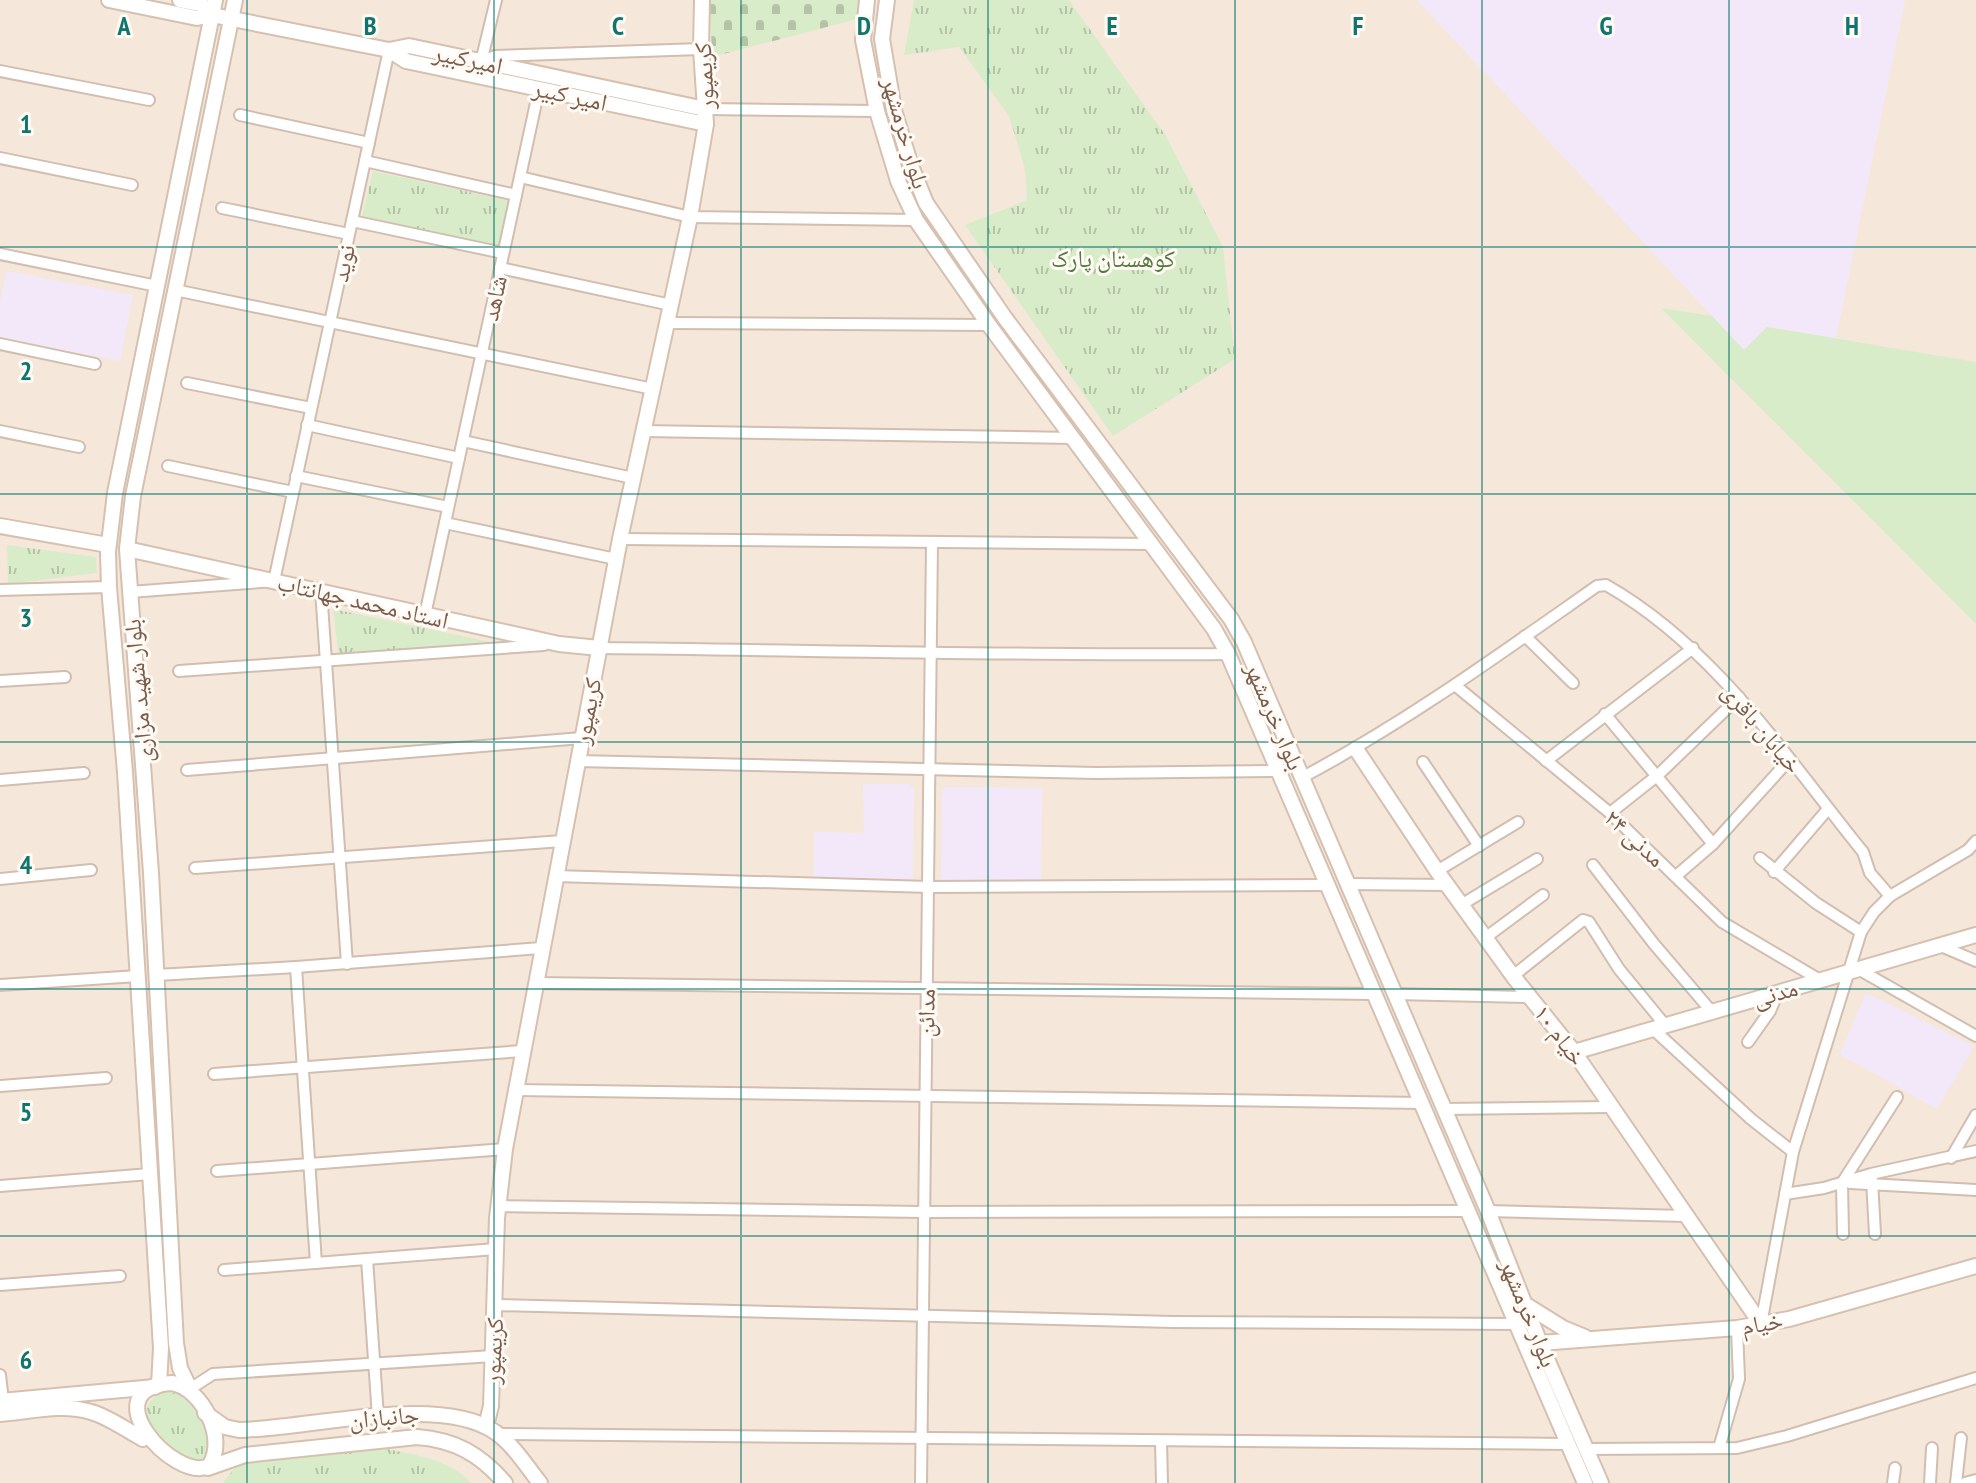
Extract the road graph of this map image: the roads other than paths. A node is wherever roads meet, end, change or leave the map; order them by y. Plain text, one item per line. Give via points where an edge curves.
1 (109, 0) edge
2 (180, 0) edge
3 (235, 0) edge
4 (496, 0) edge
5 (702, 0) edge
6 (867, 0) edge
7 (887, 0) edge
8 (214, 7) edge
9 (231, 18) junction
10 (701, 49) junction
11 (389, 50) junction
12 (481, 62) junction
13 (0, 71) edge
14 (539, 89) junction
15 (149, 100) dead end
16 (877, 111) junction
17 (240, 115) dead end
18 (706, 117) junction
19 (369, 143) junction
20 (0, 158) edge
21 (365, 161) junction
22 (520, 177) junction
23 (132, 185) dead end
24 (516, 195) junction
25 (222, 208) dead end
26 (690, 217) junction
27 (916, 220) junction
28 (352, 221) junction
29 (349, 234) junction
30 (503, 253) junction
31 (0, 254) edge
32 (500, 268) junction
33 (157, 286) junction
34 (175, 290) junction
35 (671, 305) junction
36 (330, 322) junction
37 (667, 323) junction
38 (989, 325) junction
39 (0, 344) edge
40 (482, 353) junction
41 (95, 364) dead end
42 (1042, 367) junction
43 (1027, 377) junction
44 (187, 383) dead end
45 (136, 387) junction
46 (653, 389) junction
47 (155, 390) junction
48 (311, 408) junction
49 (307, 425) junction
50 (0, 431) edge
51 (643, 431) junction
52 (1072, 438) junction
53 (463, 441) junction
54 (79, 447) dead end
55 (459, 458) junction
56 (168, 466) dead end
57 (296, 476) junction
58 (633, 478) junction
59 (293, 492) junction
60 (448, 507) junction
61 (445, 523) junction
62 (0, 526) edge
63 (620, 539) junction
64 (932, 544) junction
65 (1151, 544) junction
66 (108, 545) junction
67 (127, 549) junction
68 (616, 559) junction
69 (274, 581) junction
70 (109, 587) junction
71 (0, 590) edge
72 (321, 590) junction
73 (130, 592) junction
74 (425, 615) junction
75 (1525, 636) junction
76 (559, 644) junction
77 (599, 648) junction
78 (1693, 648) junction
79 (931, 651) junction
80 (1228, 654) junction
81 (325, 661) junction
82 (179, 671) dead end
83 (65, 677) dead end
84 (0, 681) edge
85 (1573, 683) dead end
86 (1456, 686) junction
87 (1739, 697) junction
88 (1605, 714) junction
89 (582, 738) junction
90 (1356, 749) junction
91 (332, 758) junction
92 (1789, 760) junction
93 (577, 761) junction
94 (1546, 761) junction
95 (1423, 762) dead end
96 (931, 768) junction
97 (187, 770) dead end
98 (1278, 771) junction
99 (84, 773) dead end
100 (1658, 775) junction
101 (1301, 778) junction
102 (0, 780) edge
103 (1828, 809) junction
104 (1610, 813) junction
105 (1518, 822) dead end
106 (562, 841) junction
107 (1976, 841) edge
108 (1713, 844) junction
109 (1479, 846) junction
110 (339, 858) junction
111 (1760, 858) dead end
112 (1537, 859) dead end
113 (1593, 865) dead end
114 (195, 868) dead end
115 (91, 870) dead end
116 (1437, 871) junction
117 (1774, 872) junction
118 (555, 876) junction
119 (1676, 876) junction
120 (0, 879) edge
121 (1347, 884) junction
122 (1327, 885) junction
123 (1447, 885) junction
124 (929, 887) junction
125 (1543, 895) dead end
126 (1890, 896) junction
127 (1461, 905) junction
128 (1861, 932) junction
129 (1976, 935) edge
130 (1485, 938) junction
131 (1940, 945) junction
132 (541, 948) junction
133 (1976, 961) edge
134 (347, 964) junction
135 (296, 967) junction
136 (1852, 971) junction
137 (157, 975) junction
138 (138, 976) junction
139 (1513, 976) junction
140 (1820, 980) junction
141 (535, 983) junction
142 (0, 985) edge
143 (927, 988) junction
144 (1778, 992) junction
145 (1374, 994) junction
146 (1395, 994) junction
147 (1531, 997) junction
148 (1712, 1012) junction
149 (1659, 1027) junction
150 (1976, 1036) edge
151 (1748, 1042) dead end
152 (522, 1051) junction
153 (1574, 1052) junction
154 (1420, 1054) junction
155 (1402, 1058) junction
156 (302, 1067) junction
157 (214, 1074) dead end
158 (106, 1078) dead end
159 (0, 1086) edge
160 (515, 1090) junction
161 (925, 1096) junction
162 (1897, 1097) dead end
163 (1421, 1103) junction
164 (1611, 1107) junction
165 (1443, 1109) junction
166 (1976, 1115) edge
167 (505, 1149) junction
168 (1976, 1151) edge
169 (1793, 1152) junction
170 (1950, 1158) junction
171 (309, 1164) junction
172 (217, 1171) dead end
173 (150, 1174) junction
174 (1872, 1179) junction
175 (1842, 1183) junction
176 (0, 1186) edge
177 (1976, 1190) edge
178 (1785, 1194) junction
179 (498, 1206) junction
180 (1468, 1211) junction
181 (1488, 1211) junction
182 (924, 1212) junction
183 (1685, 1216) junction
184 (1843, 1234) dead end
185 (1875, 1234) dead end
186 (496, 1249) junction
187 (367, 1259) junction
188 (316, 1263) junction
189 (1976, 1266) edge
190 (224, 1270) dead end
191 (120, 1276) dead end
192 (0, 1285) edge
193 (495, 1305) junction
194 (1526, 1305) junction
195 (922, 1316) junction
196 (1517, 1324) junction
197 (1761, 1324) junction
198 (1737, 1328) junction
199 (1589, 1339) junction
200 (1540, 1343) junction
201 (493, 1356) junction
202 (375, 1363) junction
203 (0, 1375) edge
204 (1976, 1378) edge
205 (157, 1386) junction
206 (190, 1389) junction
207 (2, 1407) edge
208 (205, 1413) junction
209 (378, 1417) junction
210 (492, 1430) junction
211 (921, 1438) junction
212 (1961, 1438) dead end
213 (143, 1439) junction
214 (1161, 1441) junction
215 (1568, 1444) junction
216 (1719, 1448) junction
217 (1932, 1448) dead end
218 (1587, 1449) junction
219 (1895, 1468) dead end
220 (203, 1475) edge
221 (505, 1483) edge
222 (540, 1483) edge
223 (921, 1483) edge
224 (1162, 1483) edge
225 (1585, 1483) edge
226 (1601, 1483) edge
227 (1893, 1483) edge
228 (1930, 1483) edge
229 (1956, 1483) edge

1 - 8 main road via 197,18
2 - 8 main road
3 - 9 main road, بلوار شهید مزاری
4 - 12 street
5 - 10 main road, کریمپور
6 - 16 main road, بلوار خرمشهر via 863,40
7 - 42 main road, بلوار خرمشهر via 882,39 894,110 926,203
8 - 9 main road
8 - 33 main road, بلوار شهید مزاری
9 - 11 main road, امیرکبیر
9 - 34 main road, بلوار شهید مزاری
10 - 12 street via 495,56
10 - 18 main road, کریمپور
11 - 12 main road, امیرکبیر via 409,46
11 - 14 main road, امیر کبیر via 406,61
11 - 19 street, نوید
12 - 18 main road, امیرکبیر
13 - 15 street
14 - 18 main road, امیر کبیر
14 - 22 street, شاهد
16 - 18 street
16 - 27 main road, بلوار خرمشهر
17 - 19 street
18 - 26 main road, کریمپور
19 - 21 street, نوید
20 - 23 street
21 - 24 street
21 - 28 street, نوید
22 - 24 street, شاهد
22 - 26 street
24 - 30 street, شاهد
25 - 29 street
26 - 27 street
26 - 35 main road, کریمپور
27 - 38 main road, بلوار خرمشهر
28 - 29 street, نوید
28 - 30 street
29 - 36 street, نوید
30 - 32 street, شاهد
31 - 33 street
32 - 35 street
32 - 40 street, شاهد
33 - 45 main road, بلوار شهید مزاری
34 - 36 street
34 - 47 main road, بلوار شهید مزاری
35 - 37 main road, کریمپور
36 - 40 street
36 - 48 street, نوید
37 - 38 street
37 - 46 main road, کریمپور
38 - 43 main road, بلوار خرمشهر
39 - 41 street
40 - 46 street
40 - 53 street, شاهد
42 - 43 main road
42 - 101 main road, بلوار خرمشهر via 1231,619
43 - 52 main road, بلوار خرمشهر
44 - 48 street
45 - 47 main road
45 - 66 main road, بلوار شهید مزاری
46 - 51 main road, کریمپور
47 - 67 main road, بلوار شهید مزاری
48 - 49 street, نوید
49 - 55 street
49 - 57 street, نوید
50 - 54 street
51 - 52 street
51 - 58 main road, کریمپور
52 - 65 main road, بلوار خرمشهر
53 - 55 street, شاهد
53 - 58 street
55 - 60 street, شاهد
56 - 59 street
57 - 59 street, نوید
57 - 60 street
58 - 63 main road, کریمپور
59 - 69 street, نوید
60 - 61 street, شاهد
61 - 68 street
61 - 74 street, شاهد
62 - 66 main road
63 - 64 street
63 - 68 main road, کریمپور
64 - 65 street
64 - 79 street, مدائن
65 - 80 main road, بلوار خرمشهر
66 - 70 main road, بلوار شهید مزاری
67 - 69 main road, استاد محمد جهانتاب
67 - 73 main road, بلوار شهید مزاری
68 - 77 main road, کریمپور
69 - 72 main road, استاد محمد جهانتاب
69 - 73 street
70 - 71 street
70 - 138 main road, بلوار شهید مزاری
72 - 74 main road, استاد محمد جهانتاب
72 - 81 street
73 - 137 main road, بلوار شهید مزاری
74 - 76 main road, استاد محمد جهانتاب
75 - 78 street, خیابان باقری via 1606,585
75 - 85 street
75 - 86 street
76 - 77 main road, استاد محمد جهانتاب
76 - 81 street
77 - 79 street
77 - 89 main road, کریمپور
78 - 87 street, خیابان باقری
78 - 88 street
79 - 80 street
79 - 96 street, مدائن
80 - 98 main road, بلوار خرمشهر
81 - 82 street
81 - 91 street
83 - 84 street
86 - 90 street
86 - 94 street, مدنی ۲۴
87 - 92 street, خیابان باقری
87 - 100 street
88 - 94 street
88 - 100 street
89 - 91 street
89 - 93 main road, کریمپور
90 - 101 street
90 - 116 main road, خیام ۱۰
91 - 97 street
91 - 110 street
92 - 103 street, خیابان باقری
92 - 108 street
93 - 96 street
93 - 106 main road, کریمپور
94 - 104 street, مدنی ۲۴
95 - 109 street
96 - 98 street
96 - 124 street, مدائن
98 - 122 main road, بلوار خرمشهر
99 - 102 street
100 - 104 street
100 - 108 street
101 - 121 main road, بلوار خرمشهر
103 - 117 street
103 - 126 street, خیابان باقری
104 - 119 street, مدنی ۲۴
105 - 109 street
106 - 110 street
106 - 118 main road, کریمپور
107 - 126 street
108 - 119 street
109 - 116 street
110 - 114 street
110 - 134 street
111 - 117 street
112 - 127 street
113 - 148 street
115 - 120 street
116 - 123 main road, خیام ۱۰
117 - 128 street
118 - 124 street
118 - 132 main road, کریمپور
119 - 140 street, مدنی ۲۴ via 1722,922
121 - 123 street
121 - 146 main road, بلوار خرمشهر
122 - 124 street
122 - 145 main road, بلوار خرمشهر
123 - 127 main road, خیام ۱۰
124 - 143 street, مدائن
125 - 130 street
126 - 128 street
127 - 130 main road, خیام ۱۰
128 - 136 street
129 - 131 main road, مدنی
130 - 139 main road, خیام ۱۰
131 - 133 street
131 - 136 main road, مدنی
132 - 134 street
132 - 141 main road, کریمپور
134 - 135 street
135 - 137 street
135 - 156 street
136 - 140 main road, مدنی
136 - 150 street
136 - 169 street
137 - 138 main road
137 - 206 main road, بلوار شهید مزاری via 176,1343
138 - 142 street
138 - 173 main road, بلوار شهید مزاری
139 - 147 main road, خیام ۱۰
139 - 149 street via 1578,922 1589,922
140 - 144 main road, مدنی
141 - 143 street
141 - 152 main road, کریمپور
143 - 145 street
143 - 161 street, مدائن
144 - 148 main road, مدنی
144 - 151 street
145 - 155 main road, بلوار خرمشهر
146 - 147 street
146 - 154 main road, بلوار خرمشهر
147 - 153 main road, خیام ۱۰
148 - 149 main road, مدنی
149 - 153 main road, مدنی
149 - 169 street via 1751,1119
152 - 156 street
152 - 160 main road, کریمپور
153 - 164 main road, خیام ۱۰
154 - 155 main road
154 - 165 main road, بلوار خرمشهر
155 - 163 main road, بلوار خرمشهر
156 - 157 street
156 - 171 street
158 - 159 street
160 - 161 street
160 - 167 main road, کریمپور
161 - 163 street
161 - 182 street, مدائن
162 - 175 street
163 - 180 main road, بلوار خرمشهر
164 - 165 street
164 - 183 main road, خیام ۱۰
165 - 181 main road, بلوار خرمشهر
166 - 170 street
167 - 171 street
167 - 179 main road, کریمپور
168 - 170 street
169 - 178 street
170 - 174 street
171 - 172 street
171 - 188 street
173 - 176 street
173 - 205 main road, بلوار شهید مزاری via 161,1348
174 - 175 street
174 - 177 street
174 - 185 street
175 - 178 street
175 - 184 street
178 - 197 street
179 - 182 street
179 - 186 main road, کریمپور
180 - 182 street
180 - 196 main road, بلوار خرمشهر
181 - 183 street
181 - 194 main road, بلوار خرمشهر
182 - 195 street, مدائن
183 - 197 main road, خیام ۱۰
186 - 187 street
186 - 193 main road, کریمپور
187 - 188 street
187 - 202 street
188 - 190 street
189 - 197 main road, خیام
191 - 192 street
193 - 195 street
193 - 201 main road, کریمپور
194 - 199 main road
194 - 200 main road, بلوار خرمشهر
195 - 196 street
195 - 211 street, مدائن
196 - 215 main road, بلوار خرمشهر
197 - 198 main road, خیام
198 - 199 main road, خیام
198 - 216 street via 1739,1379
199 - 200 main road, خیام
200 - 218 main road, بلوار خرمشهر
201 - 202 street
201 - 210 main road, کریمپور
202 - 206 street via 213,1374
202 - 209 street
203 - 207 street
204 - 216 street via 1758,1444
205 - 206 main road via 180,1384
205 - 207 main road
205 - 213 main road via 140,1400 137,1410
206 - 208 main road
207 - 213 main road via 79,1410
208 - 209 main road, جانبازان via 239,1430
208 - 220 main road via 216,1447
209 - 210 main road, جانبازان via 442,1413
210 - 211 street
210 - 222 main road
211 - 214 street
211 - 223 street, مدائن
212 - 229 street
213 - 220 main road via 167,1472 183,1478
214 - 215 street
214 - 224 street
215 - 225 main road, بلوار خرمشهر
216 - 218 street
217 - 228 street
218 - 226 main road, بلوار خرمشهر
219 - 227 street
220 - 221 main road, جانبازان via 245,1455 417,1437 474,1453

